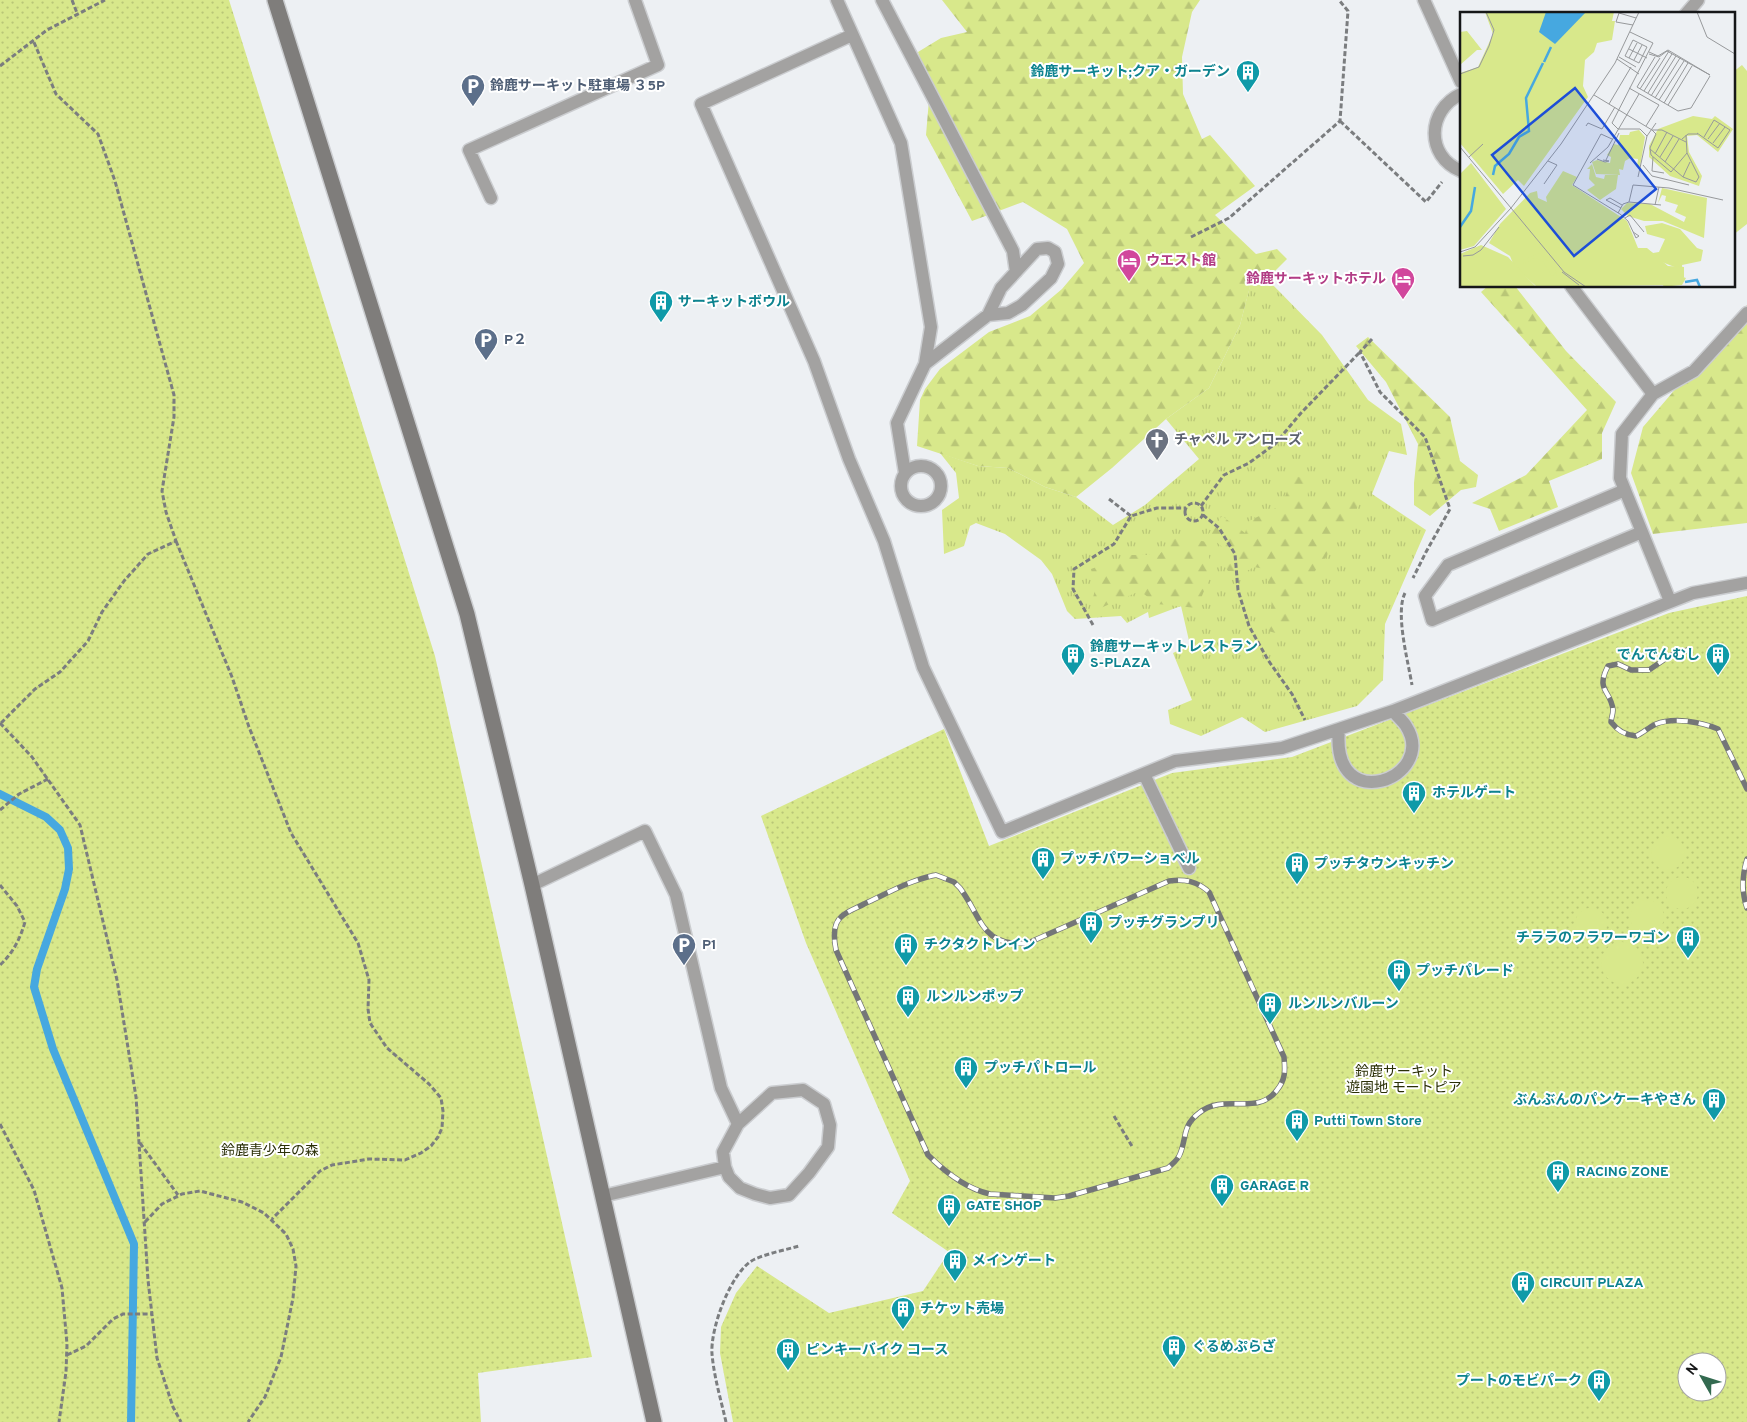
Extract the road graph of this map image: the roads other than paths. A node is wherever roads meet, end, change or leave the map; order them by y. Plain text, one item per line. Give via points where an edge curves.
1 (275, 0) edge
2 (635, 0) edge
3 (837, 0) edge
4 (882, 0) edge
5 (1424, 0) edge
6 (1698, 0) edge
7 (1688, 12) edge
8 (852, 35) junction
9 (1460, 80) edge
10 (1460, 94) edge
11 (1457, 170) edge
12 (491, 198) dead end
13 (1016, 272) junction
14 (1573, 288) edge
15 (1747, 313) edge
16 (988, 315) junction
17 (925, 364) junction
18 (1653, 394) junction
19 (905, 473) dead end
20 (1626, 490) junction
21 (1642, 532) junction
22 (1747, 583) edge
23 (1670, 601) junction
24 (1393, 711) junction
25 (1339, 729) junction
26 (1144, 774) junction
27 (1189, 868) dead end
28 (532, 886) junction
29 (738, 1124) junction
30 (724, 1167) junction
31 (604, 1196) junction
32 (654, 1422) edge

1 - 28 street via 467,614
2 - 12 lane via 658,65 469,150
3 - 8 lane
4 - 13 lane via 1013,252
5 - 9 lane
6 - 7 lane
8 - 17 lane via 901,143 931,327
8 - 26 lane via 701,104 814,361 849,459 884,541 922,667 1002,832
10 - 11 lane via 1442,108 1434,135 1444,159
13 - 16 lane via 1001,288
13 - 16 lane via 1037,249 1048,248 1055,252 1058,264 1051,278 1022,305 1008,313
14 - 18 lane
15 - 18 lane via 1694,371
16 - 17 lane
17 - 19 lane via 896,423
18 - 20 lane via 1622,434 1620,478
20 - 21 lane
20 - 21 lane via 1448,565 1425,596 1432,620
21 - 23 lane
22 - 23 lane via 1693,592
23 - 24 lane
24 - 25 lane
24 - 25 lane via 1406,726 1411,749 1401,771 1380,782 1367,782 1346,770 1337,746
25 - 26 lane via 1282,748 1175,761
26 - 27 lane
28 - 29 lane via 645,831 676,895 721,1088
28 - 31 street
29 - 30 lane via 723,1152
29 - 30 lane via 772,1093 803,1090 824,1104 830,1125 828,1147 789,1195 770,1198 740,1188
30 - 31 lane
31 - 32 street

